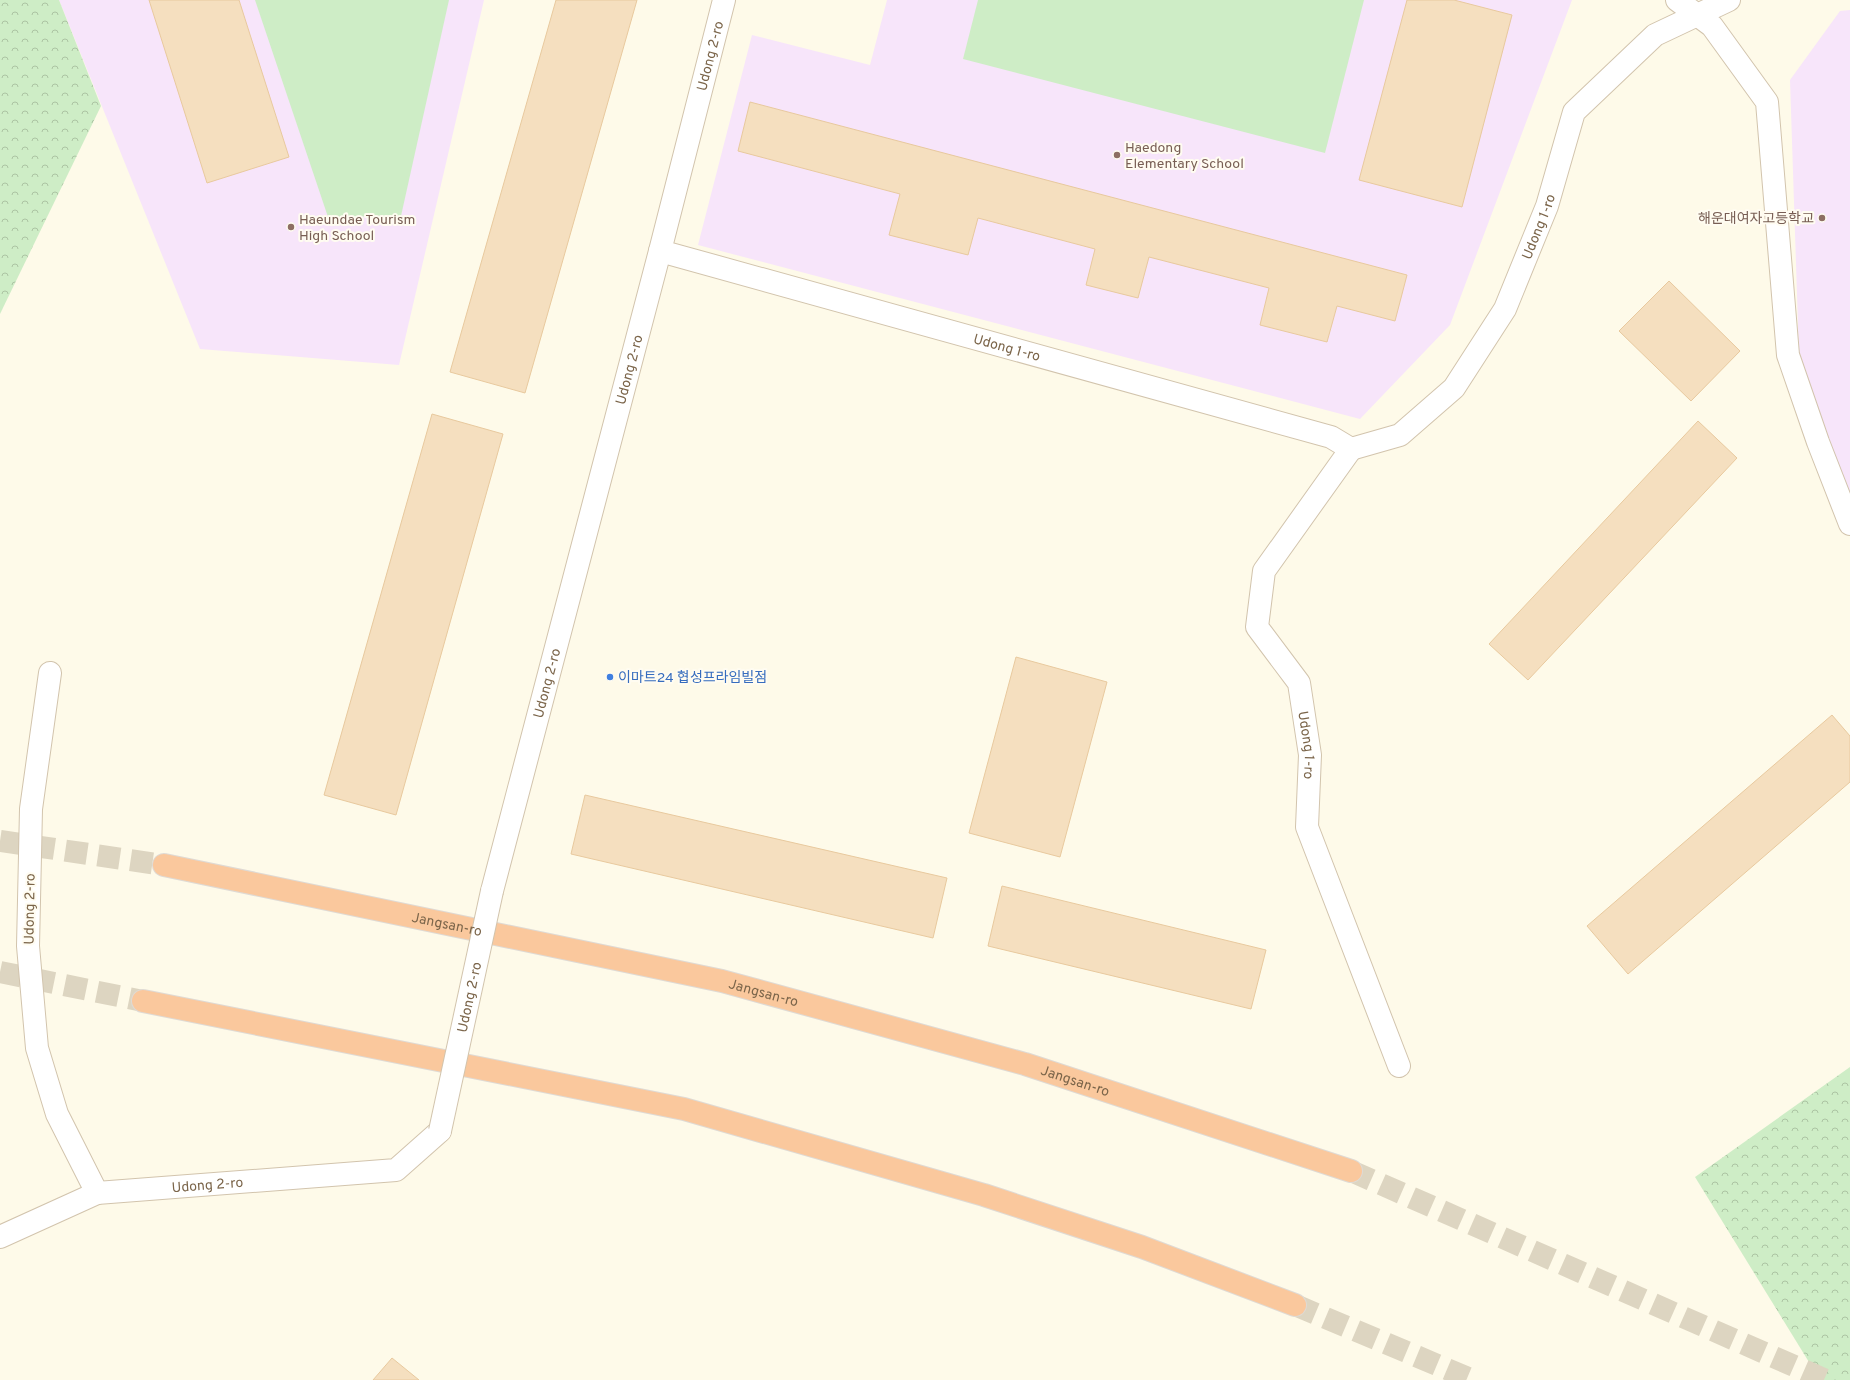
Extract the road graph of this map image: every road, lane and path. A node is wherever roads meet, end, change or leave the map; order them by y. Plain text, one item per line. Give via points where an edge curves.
1 (724, 0) edge
2 (1677, 0) edge
3 (1729, 0) edge
4 (1698, 16) junction
5 (660, 251) junction
6 (1351, 449) junction
7 (1850, 524) edge
8 (50, 673) dead end
9 (164, 865) tunnel mouth
10 (143, 1000) tunnel mouth
11 (1399, 1066) dead end
12 (1351, 1171) tunnel mouth
13 (97, 1193) junction
14 (0, 1236) edge
15 (1295, 1305) tunnel mouth

1 - 5 street, Udong 2-ro
2 - 4 street
3 - 4 street, Udong 1-ro
4 - 6 street, Udong 1-ro via 1655,35 1574,112 1547,206 1505,309 1454,388 1400,435
4 - 7 street via 1712,26 1767,102 1788,355
5 - 6 street, Udong 1-ro via 1331,437
5 - 13 street, Udong 2-ro, bridge via 492,891 440,1131 396,1170
6 - 11 street, Udong 1-ro via 1264,571 1257,627 1299,683 1310,755 1307,827
8 - 13 street, Udong 2-ro via 31,809 28,946 37,1048 57,1114
9 - 12 highway, Jangsan-ro via 722,981 1025,1064
10 - 15 highway via 684,1109 984,1195 1142,1247
13 - 14 street

